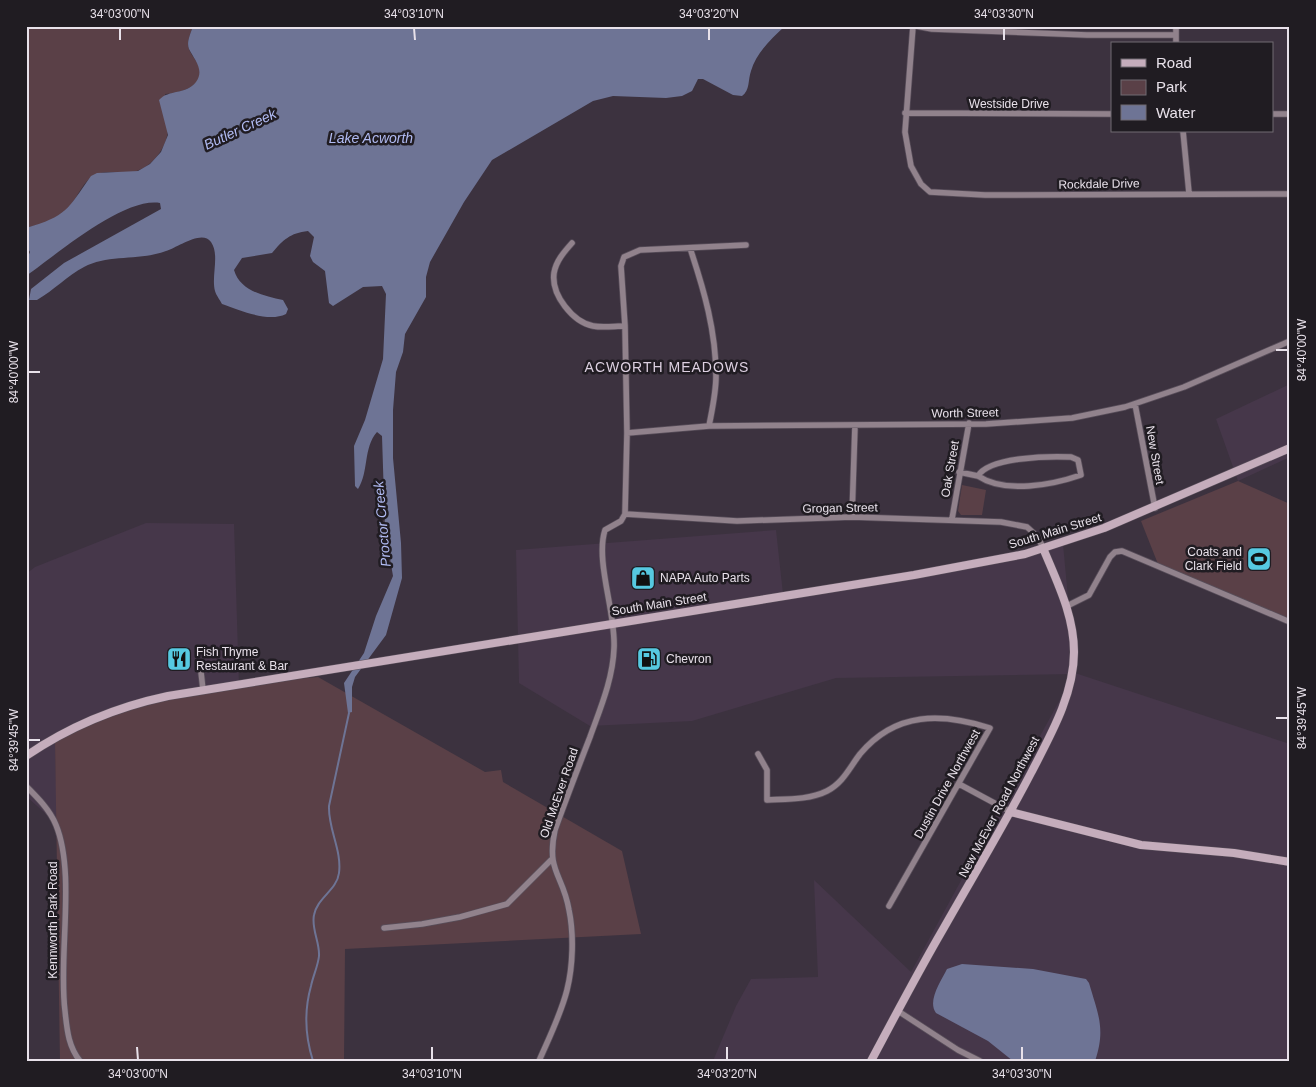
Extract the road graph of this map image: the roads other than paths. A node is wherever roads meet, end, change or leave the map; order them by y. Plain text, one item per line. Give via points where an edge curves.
1 (914, 26) edge
2 (1176, 26) edge
3 (1176, 35) junction
4 (1176, 42) edge
5 (905, 114) junction
6 (1111, 114) edge
7 (1274, 114) edge
8 (1290, 114) edge
9 (1183, 132) edge
10 (1189, 193) junction
11 (1290, 194) edge
12 (572, 243) dead end
13 (746, 245) dead end
14 (690, 248) junction
15 (625, 326) junction
16 (1290, 341) edge
17 (1135, 404) junction
18 (969, 423) junction
19 (854, 425) junction
20 (710, 426) junction
21 (627, 433) junction
22 (1290, 448) edge
23 (959, 472) junction
24 (978, 476) junction
25 (1155, 508) junction
26 (625, 514) junction
27 (852, 517) junction
28 (952, 519) junction
29 (1043, 548) junction
30 (1067, 606) junction
31 (1290, 622) edge
32 (613, 623) junction
33 (200, 663) dead end
34 (203, 690) junction
35 (758, 754) dead end
36 (26, 756) edge
37 (959, 784) junction
38 (26, 786) edge
39 (1010, 812) junction
40 (551, 860) junction
41 (1290, 862) edge
42 (889, 906) dead end
43 (384, 928) dead end
44 (898, 1011) junction
45 (80, 1061) edge
46 (539, 1061) edge
47 (871, 1061) edge
48 (980, 1061) edge

1 - 3 street via 1068,34
1 - 5 street
2 - 3 street
3 - 4 street
5 - 6 street, Westside Drive
5 - 10 street, Rockdale Drive via 911,166 921,184 930,192
7 - 8 street
9 - 10 street
10 - 11 street, Rockdale Drive
12 - 15 street via 558,260 554,275 565,307 579,321 594,326
13 - 14 street
14 - 15 street via 640,250 624,257 621,266
14 - 20 street via 714,333 716,378
15 - 21 street
16 - 17 street, Worth Street via 1184,387
17 - 18 street, Worth Street via 1072,418
17 - 25 street, New Street
18 - 19 street, Worth Street
18 - 23 street, Oak Street
19 - 20 street, Worth Street
19 - 27 street
20 - 21 street, Worth Street
21 - 26 street
22 - 25 main road, South Main Street
23 - 24 street
23 - 28 street, Oak Street
24 - 24 street via 994,483 1031,486 1082,475 1078,460 1063,456 993,464 982,469
25 - 29 main road, South Main Street
26 - 27 street, Grogan Street via 737,521
26 - 32 street, Old McEver Road via 621,521 607,529 602,538
27 - 28 street, Grogan Street
28 - 29 street, Grogan Street via 1022,525 1035,533
29 - 30 main road, New McEver Road Northwest
29 - 32 main road, South Main Street via 957,567
30 - 31 street via 1089,594 1110,557 1122,551
30 - 39 main road, New McEver Road Northwest via 1074,654 1070,678 1050,736
32 - 34 main road, South Main Street
32 - 40 street, Old McEver Road via 611,672 554,830
33 - 34 street
34 - 36 main road, South Main Street via 136,702 105,713
35 - 37 street, Dustin Drive Northwest via 767,770 767,800 804,798 835,786 875,740 904,723 946,717 990,728
37 - 39 street
37 - 42 street, Dustin Drive Northwest
38 - 45 street, Kennworth Park Road via 56,824 63,849 63,994 67,1037
39 - 41 main road via 1141,845 1234,853
39 - 44 main road, New McEver Road Northwest
40 - 43 street via 507,904 460,917
40 - 46 street, Old McEver Road via 570,912 570,978
44 - 47 main road, New McEver Road Northwest
44 - 48 street

